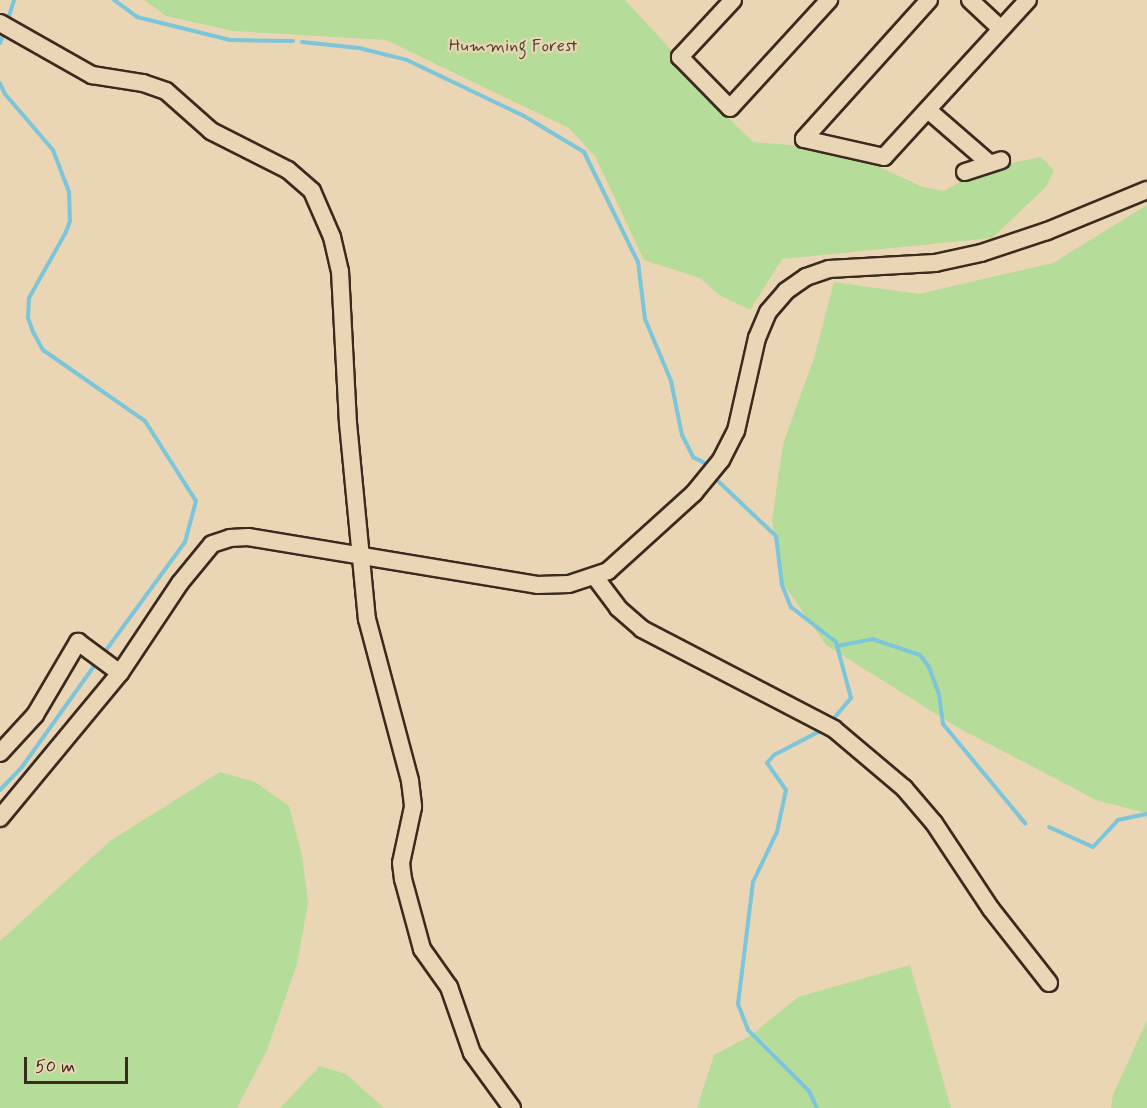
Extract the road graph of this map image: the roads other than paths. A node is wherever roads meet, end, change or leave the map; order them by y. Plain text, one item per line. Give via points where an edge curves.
1 (733, 0) edge
2 (829, 0) edge
3 (929, 0) edge
4 (970, 0) edge
5 (1028, 0) edge
6 (0, 23) edge
7 (1001, 29) junction
8 (928, 110) junction
9 (965, 172) dead end
10 (1147, 190) edge
11 (359, 558) junction
12 (595, 577) junction
13 (115, 670) junction
14 (0, 753) edge
15 (0, 818) edge
16 (1049, 983) dead end
17 (512, 1108) edge

1 - 2 street via 680,57 730,108
3 - 8 street via 804,140 884,157
4 - 7 street
5 - 7 street
6 - 11 street via 92,75 166,90 211,130 288,170 312,191 332,237 340,271
7 - 8 street
8 - 9 street via 995,161
10 - 12 street via 981,253 935,263 829,269 806,277 786,291 768,312 757,338 736,431 721,460 694,493 639,546
11 - 12 street via 537,585 569,584
11 - 13 street via 248,537 212,544
11 - 17 street via 367,619 410,781 413,807 401,863 408,903 422,949 449,987 472,1053
12 - 16 street via 618,608 642,628 834,729 904,788 934,823 991,909
13 - 14 street via 78,642 35,715
13 - 15 street

